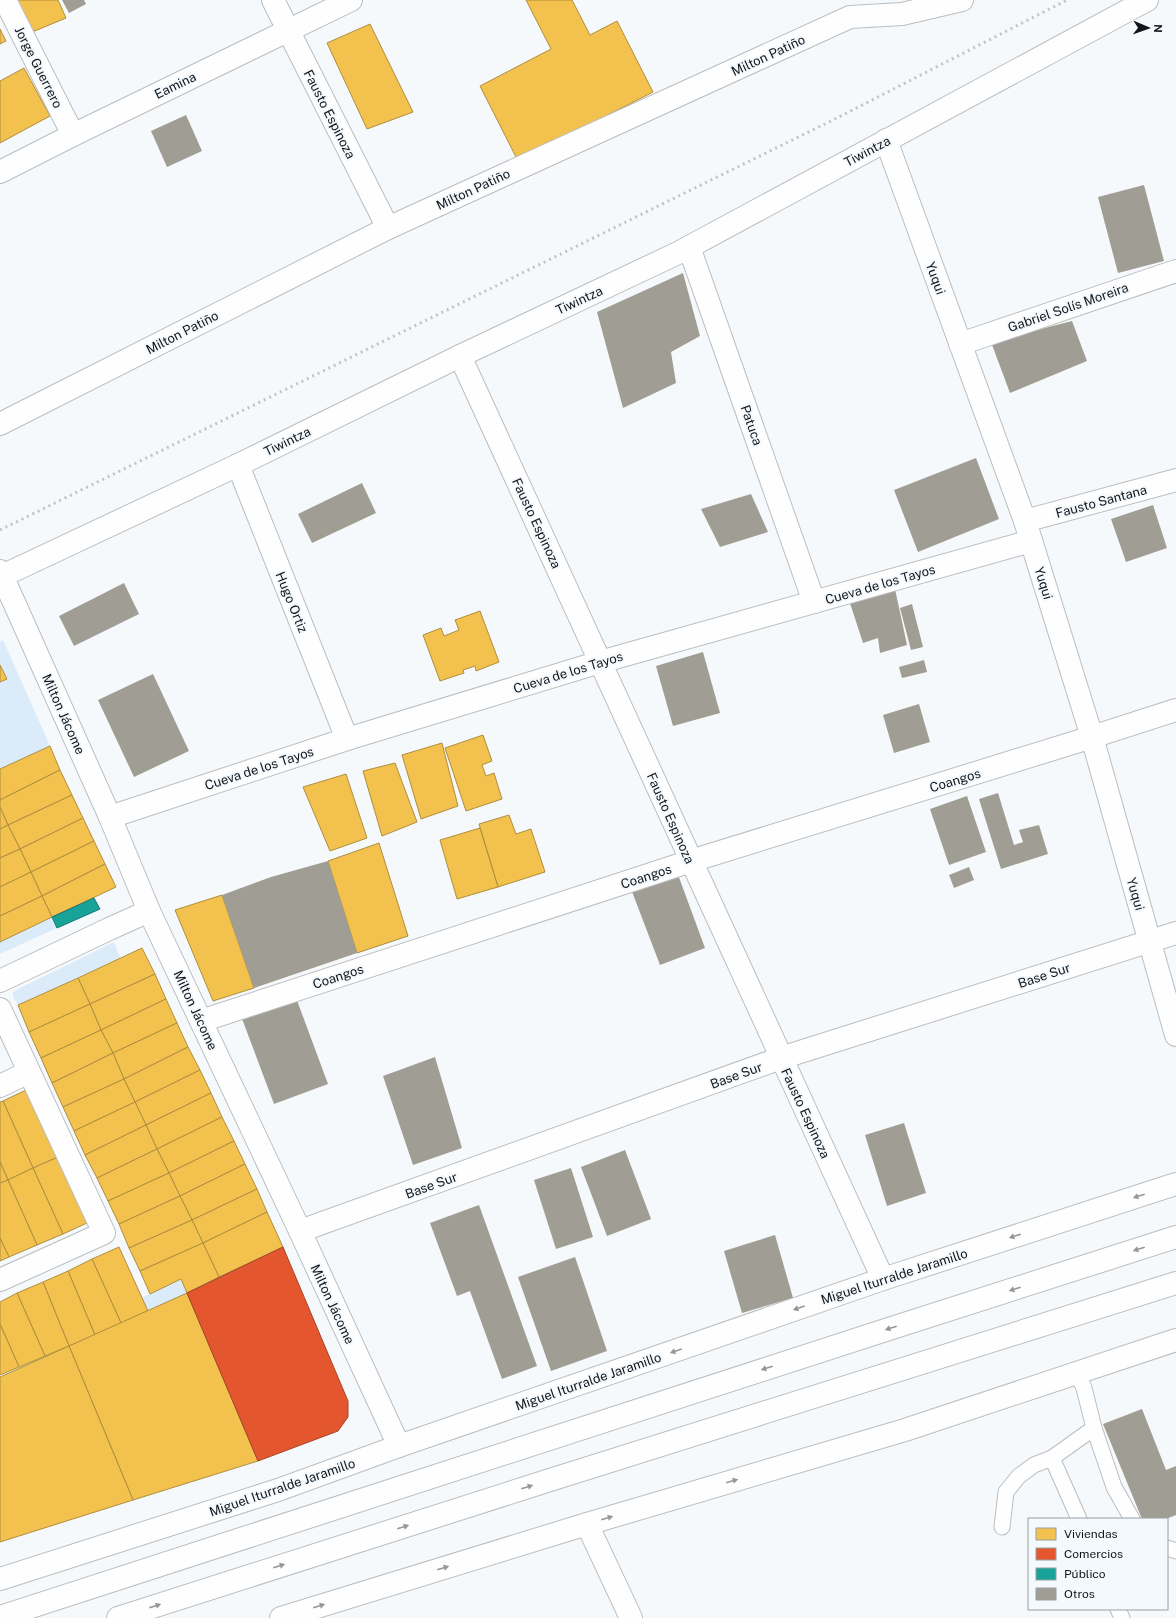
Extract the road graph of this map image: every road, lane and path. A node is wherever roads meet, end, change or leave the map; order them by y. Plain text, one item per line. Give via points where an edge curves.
1 (5, 0) edge
2 (273, 0) edge
3 (351, 0) edge
4 (962, 0) edge
5 (1147, 0) edge
6 (899, 7) edge
7 (287, 30) junction
8 (73, 134) junction
9 (886, 140) junction
10 (0, 172) edge
11 (388, 228) junction
12 (689, 246) junction
13 (1176, 271) edge
14 (960, 344) junction
15 (460, 356) junction
16 (0, 424) edge
17 (238, 465) junction
18 (1176, 480) edge
19 (1025, 521) junction
20 (1031, 541) junction
21 (1, 575) edge
22 (814, 602) junction
23 (600, 662) junction
24 (1176, 710) edge
25 (1092, 737) junction
26 (347, 740) junction
27 (110, 817) junction
28 (691, 861) junction
29 (149, 911) junction
30 (1176, 933) edge
31 (1150, 941) junction
32 (0, 981) edge
33 (0, 1009) edge
34 (201, 1021) junction
35 (1176, 1035) edge
36 (781, 1058) junction
37 (29, 1072) junction
38 (0, 1086) edge
39 (1176, 1184) edge
40 (300, 1232) junction
41 (1176, 1237) edge
42 (0, 1280) edge
43 (883, 1280) junction
44 (1176, 1283) edge
45 (1176, 1340) edge
46 (1077, 1374) junction
47 (1094, 1428) junction
48 (399, 1446) junction
49 (1052, 1458) junction
50 (1079, 1518) edge
51 (1131, 1518) edge
52 (587, 1524) junction
53 (1002, 1527) dead end
54 (0, 1579) edge
55 (0, 1617) edge
56 (118, 1618) edge
57 (281, 1618) edge
58 (630, 1618) edge

1 - 8 street, Jorge Guerrero
2 - 7 street, Fausto Espinoza
3 - 7 street, Eamina
4 - 6 street, Milton Patiño
5 - 9 street, Tiwintza
6 - 11 street, Milton Patiño via 850,17
7 - 8 street, Eamina
7 - 11 street, Fausto Espinoza
8 - 10 street, Eamina
9 - 12 street, Tiwintza
9 - 14 street, Yuqui
11 - 16 street, Milton Patiño
12 - 15 street, Tiwintza
12 - 22 street, Patuca
13 - 14 street, Gabriel Solís Moreira
14 - 19 street, Yuqui
15 - 17 street, Tiwintza
15 - 23 street, Fausto Espinoza
17 - 21 street, Tiwintza
17 - 26 street, Hugo Ortiz
18 - 19 street, Fausto Santana
19 - 20 street, Yuqui
20 - 22 street, Cueva de los Tayos
20 - 25 street, Yuqui
21 - 27 street, Milton Jácome
22 - 23 street, Cueva de los Tayos
23 - 26 street, Cueva de los Tayos
23 - 28 street, Fausto Espinoza
24 - 25 street, Coangos
25 - 28 street, Coangos
25 - 31 street, Yuqui
26 - 27 street, Cueva de los Tayos
27 - 29 street, Milton Jácome
28 - 34 street, Coangos
28 - 36 street, Fausto Espinoza
29 - 32 street
29 - 34 street, Milton Jácome
30 - 31 street, Base Sur
31 - 35 street, Yuqui
31 - 36 street, Base Sur
33 - 37 street
34 - 40 street, Milton Jácome
36 - 40 street, Base Sur
36 - 43 street, Fausto Espinoza
37 - 38 street
37 - 42 street via 104,1233
39 -> 43 street, Miguel Iturralde Jaramillo
40 - 48 street, Milton Jácome
41 -> 55 street
43 -> 48 street, Miguel Iturralde Jaramillo
56 -> 44 street
45 - 46 street
46 - 47 lane via 1084,1388
52 -> 46 street via 905,1430
47 - 49 lane
47 - 51 lane via 1114,1487
48 - 54 street, Miguel Iturralde Jaramillo via 278,1490
49 - 50 lane
49 - 53 lane via 1034,1465 1019,1476 1006,1492
57 -> 52 street
52 - 58 street

